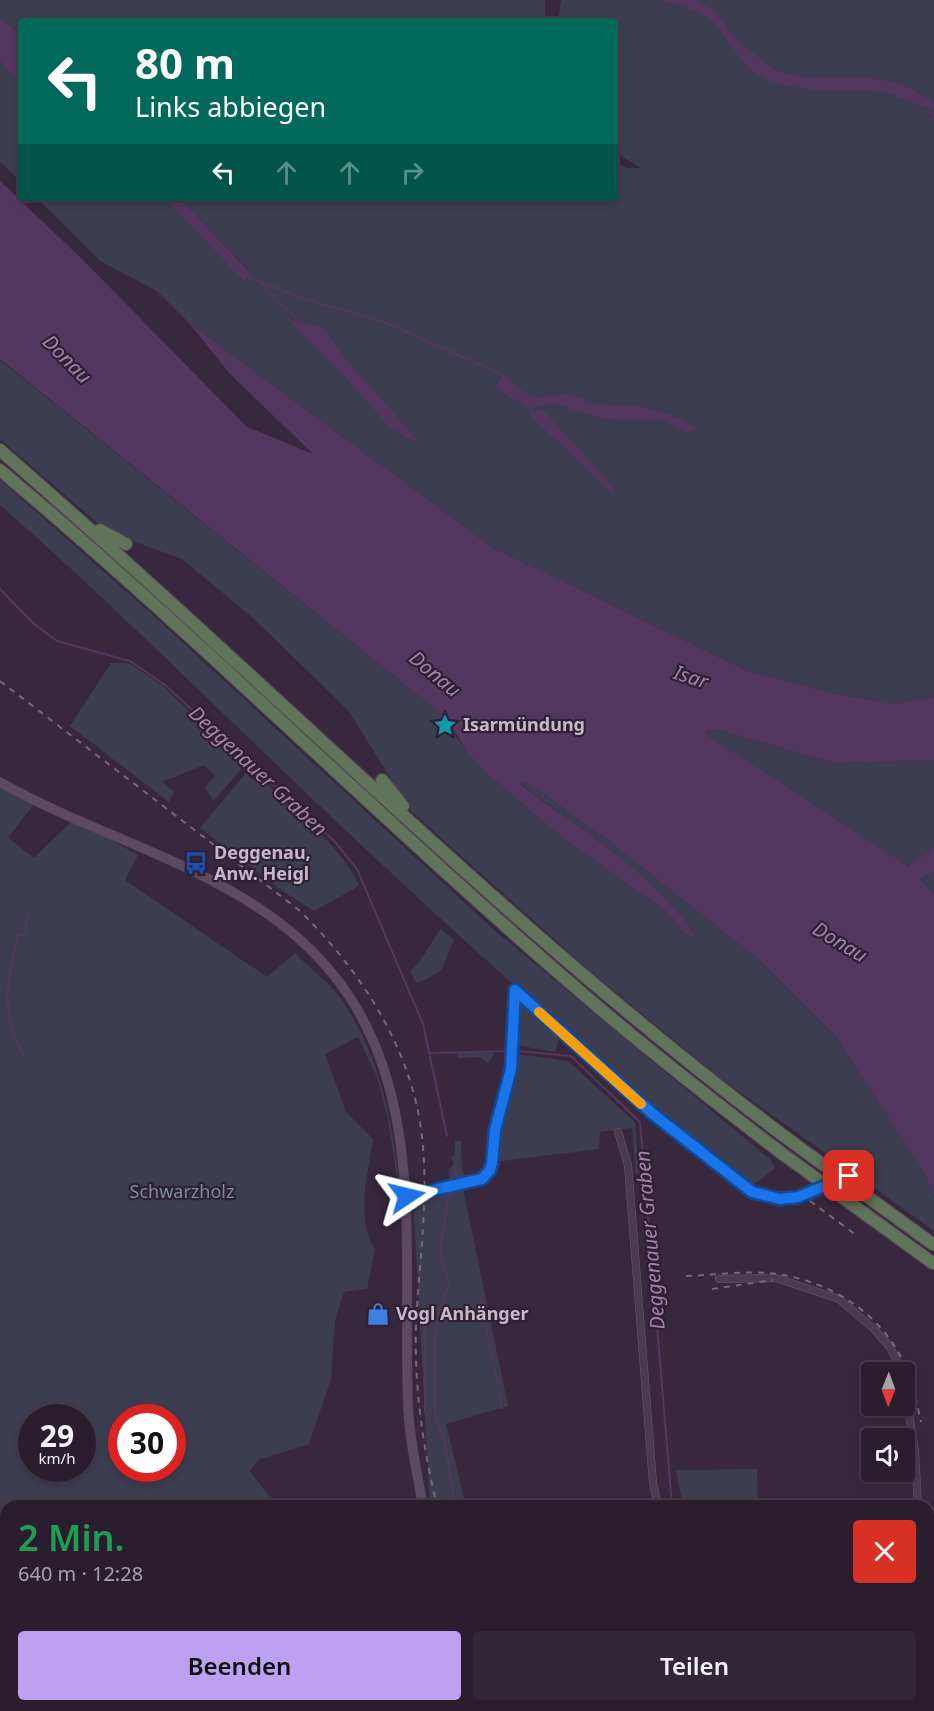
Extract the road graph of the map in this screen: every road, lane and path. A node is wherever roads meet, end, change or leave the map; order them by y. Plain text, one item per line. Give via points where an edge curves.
1 (0, 450) edge
2 (0, 470) edge
3 (88, 526) junction
4 (126, 544) dead end
5 (382, 780) dead end
6 (0, 782) edge
7 (407, 818) junction
8 (618, 1132) dead end
9 (849, 1176) dead end
10 (407, 1196) junction
11 (934, 1245) edge
12 (934, 1264) edge
13 (719, 1279) dead end
14 (897, 1362) edge
15 (909, 1416) edge
16 (422, 1500) edge
17 (657, 1500) edge
18 (918, 1500) edge

1 - 3 highway
2 - 12 highway, bridge via 168,616 574,987 703,1093
3 - 4 highway
3 - 7 highway
5 - 7 highway via 403,806
6 - 10 main road via 223,886 268,914 305,944 362,1013 378,1052 398,1119
7 - 11 highway, bridge via 709,1080
8 - 17 street via 628,1165
9 - 10 street via 798,1197 780,1199 752,1192 653,1114 515,990 511,1069 495,1130 490,1170 482,1179
10 - 16 main road via 408,1404
13 - 14 street via 776,1278 839,1299 874,1329
15 - 18 street

